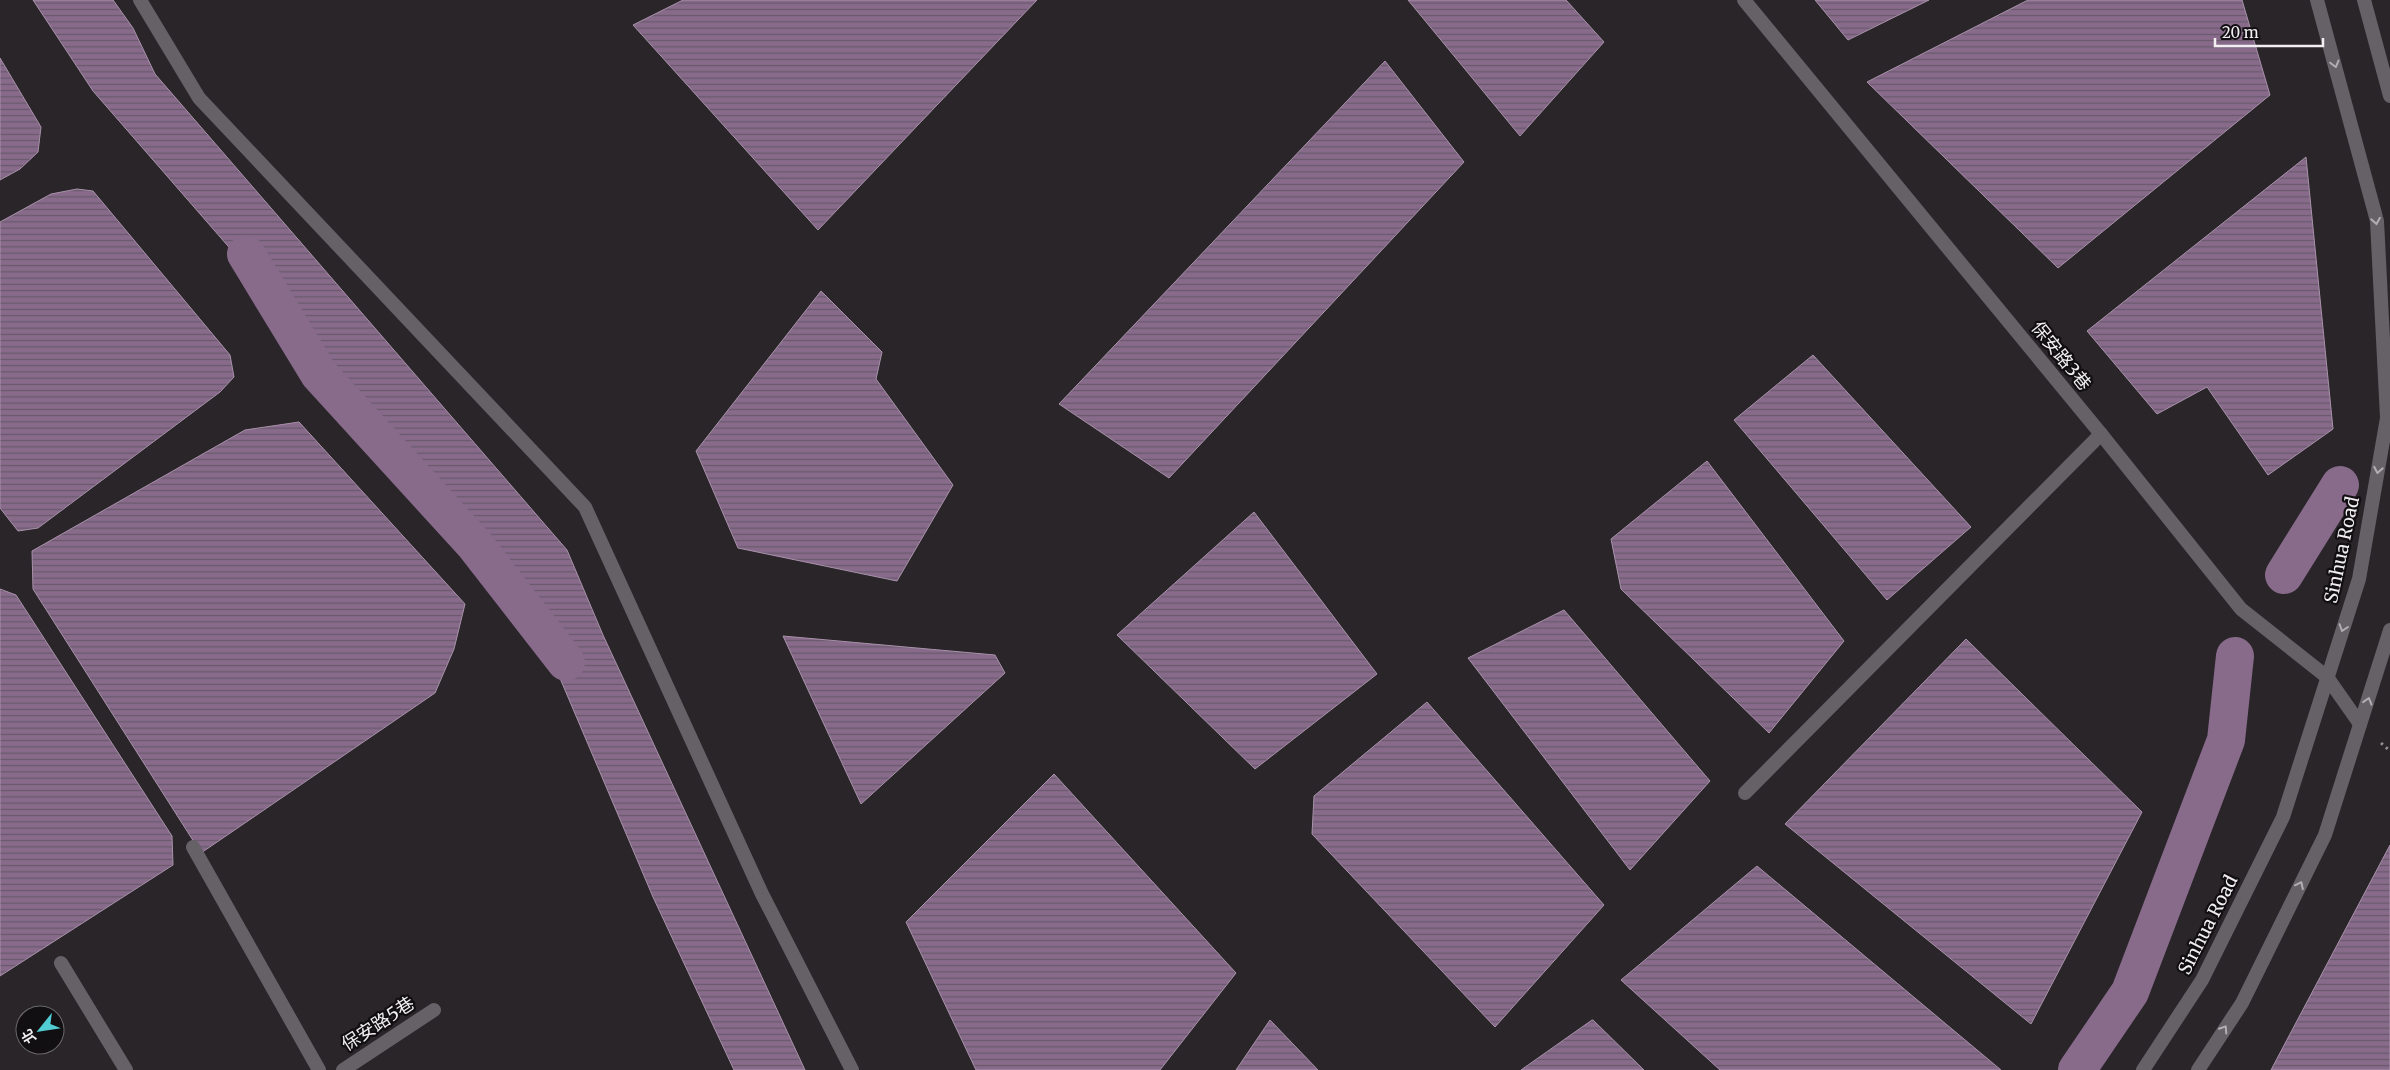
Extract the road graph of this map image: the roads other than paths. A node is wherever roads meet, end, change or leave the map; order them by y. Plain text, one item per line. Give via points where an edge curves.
1 (140, 0) edge
2 (1744, 0) edge
3 (2317, 0) edge
4 (2364, 0) edge
5 (2390, 96) edge
6 (2101, 434) junction
7 (2390, 630) edge
8 (2327, 677) junction
9 (2360, 724) junction
10 (1745, 793) dead end
11 (193, 846) dead end
12 (61, 963) dead end
13 (434, 1010) dead end
14 (126, 1070) edge
15 (320, 1070) edge
16 (343, 1070) edge
17 (852, 1070) edge
18 (2143, 1070) edge
19 (2198, 1070) edge

1 - 17 street via 199,98 585,507 762,894
2 - 6 street, 保安路3巷
3 -> 8 street, Sinhua Road via 2377,221 2387,418 2359,578
4 - 5 street
6 - 8 street, 保安路3巷 via 2241,609
6 - 10 street
9 -> 7 street
8 - 9 street, 保安路3巷
8 - 18 street, Sinhua Road via 2282,817 2202,980
19 -> 9 street via 2242,1002 2325,835
11 - 15 street
12 - 14 street
13 - 16 street, 保安路5巷

